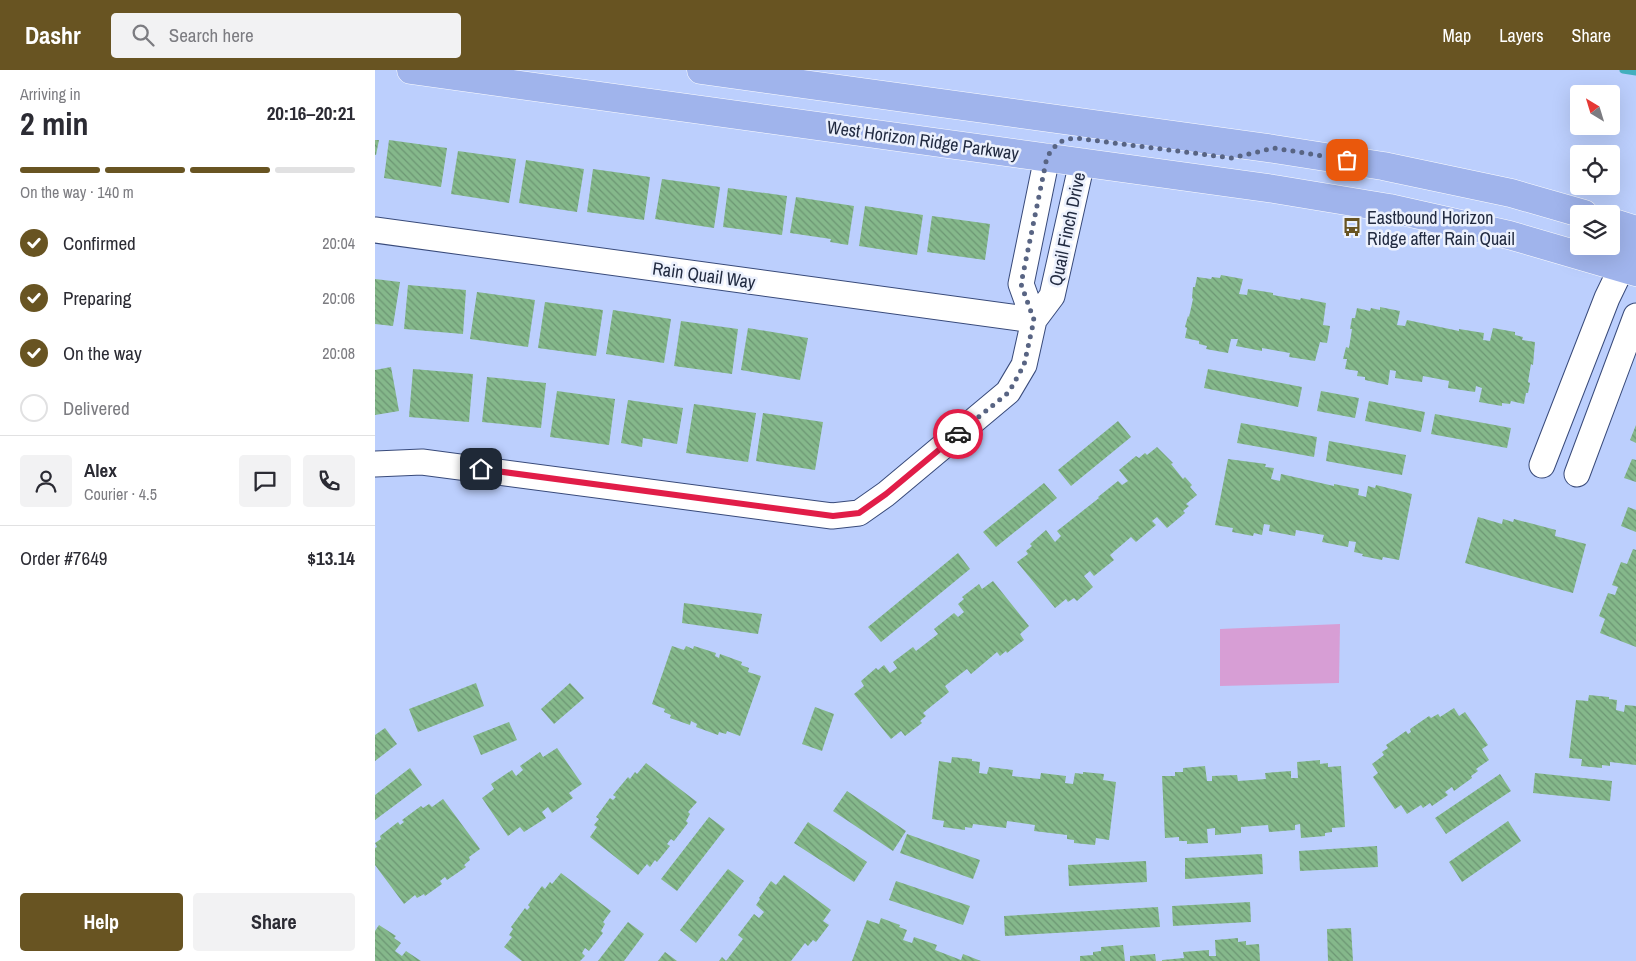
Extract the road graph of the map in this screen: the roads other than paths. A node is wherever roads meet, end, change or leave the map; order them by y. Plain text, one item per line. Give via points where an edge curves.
1 (411, 70) edge
2 (701, 70) edge
3 (1274, 148) junction
4 (1047, 157) junction
5 (1082, 162) junction
6 (1570, 210) edge
7 (1620, 225) edge
8 (375, 230) edge
9 (1636, 231) edge
10 (1027, 257) junction
11 (1060, 261) junction
12 (1629, 270) edge
13 (1636, 316) edge
14 (1034, 320) junction
15 (1574, 383) junction
16 (1607, 394) junction
17 (375, 464) edge
18 (1542, 465) dead end
19 (1577, 474) dead end

1 - 4 main road, West Horizon Ridge Parkway
2 - 3 main road
3 - 4 main road via 1232,158 1075,138 1055,145
3 - 6 main road via 1383,166 1511,193
4 - 5 main road, West Horizon Ridge Parkway
4 - 10 street, Quail Finch Drive
5 - 11 street, Quail Finch Drive
5 - 12 main road, West Horizon Ridge Parkway via 1389,208 1509,235
7 - 9 main road
8 - 14 street, Rain Quail Way
9 - 12 main road
10 - 11 street
10 - 14 street, Quail Finch Drive via 1021,284
11 - 14 street, Quail Finch Drive via 1052,296
12 - 15 street via 1607,298
13 - 16 street
14 - 17 street, Quail Finch Drive via 1024,365 1009,392 859,513 833,516 422,462
15 - 16 street
15 - 18 street
16 - 19 street

